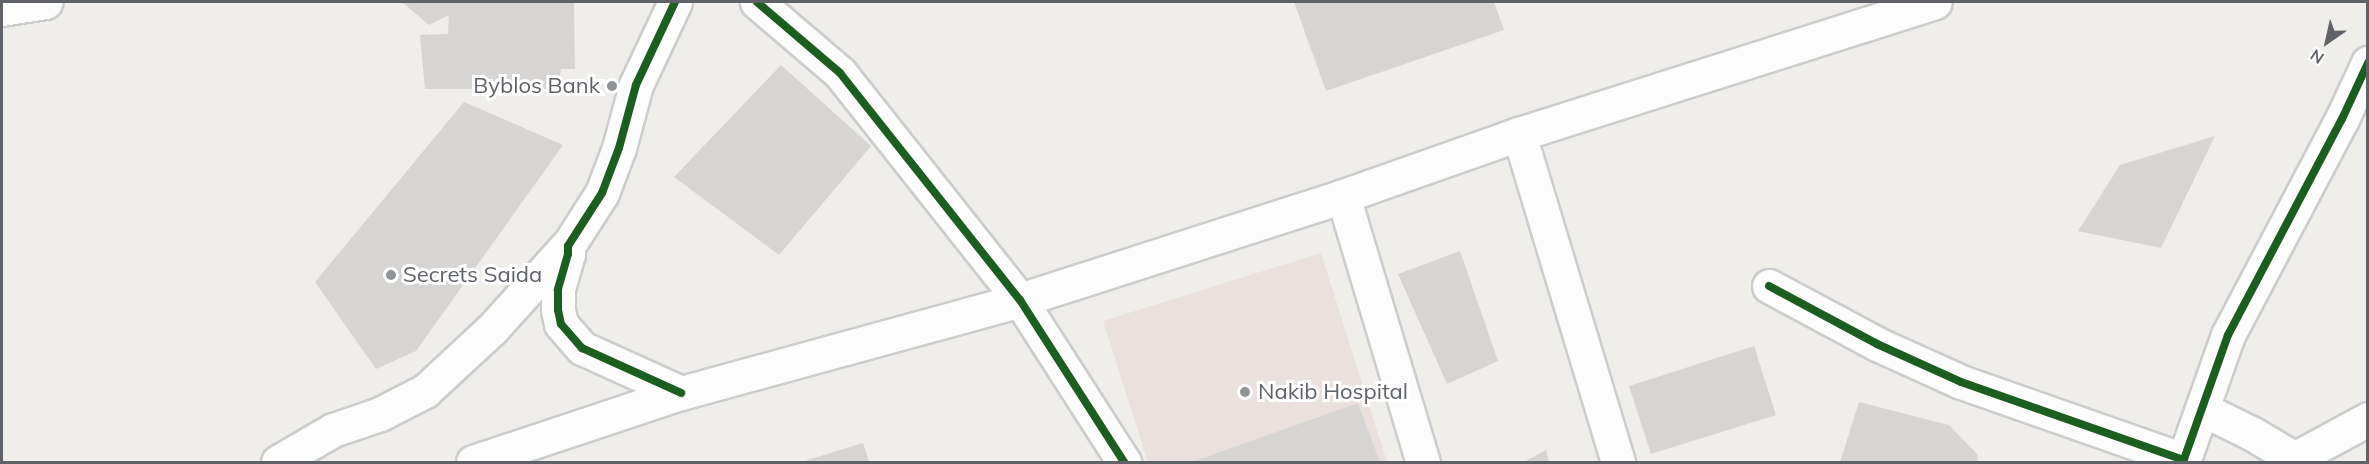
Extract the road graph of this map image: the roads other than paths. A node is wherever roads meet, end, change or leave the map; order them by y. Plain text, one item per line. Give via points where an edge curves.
1 (45, 2) edge
2 (675, 2) edge
3 (757, 2) edge
4 (1935, 2) edge
5 (2, 9) edge
6 (2367, 63) edge
7 (1519, 134) junction
8 (1343, 196) junction
9 (568, 246) junction
10 (1769, 286) dead end
11 (1020, 300) junction
12 (681, 393) junction
13 (2202, 409) junction
14 (2367, 418) edge
15 (540, 452) edge
16 (483, 459) edge
17 (2298, 460) edge
18 (2183, 461) edge
19 (278, 462) edge
20 (1124, 462) edge
21 (1423, 462) edge
22 (1618, 462) edge

1 - 5 street
2 - 9 street via 636,85 602,193
3 - 11 street via 840,73
4 - 7 street
6 - 13 street via 2342,119 2228,335
7 - 8 street
7 - 22 street
8 - 11 street
8 - 21 street
9 - 12 street via 558,290 558,310 561,324 571,338 582,348
9 - 19 street via 492,329 425,391 380,414 333,430
10 - 18 street via 1877,344 1961,382
11 - 12 street
11 - 20 street
12 - 15 street via 565,430
13 - 17 street
13 - 18 street
14 - 17 street
15 - 16 street

